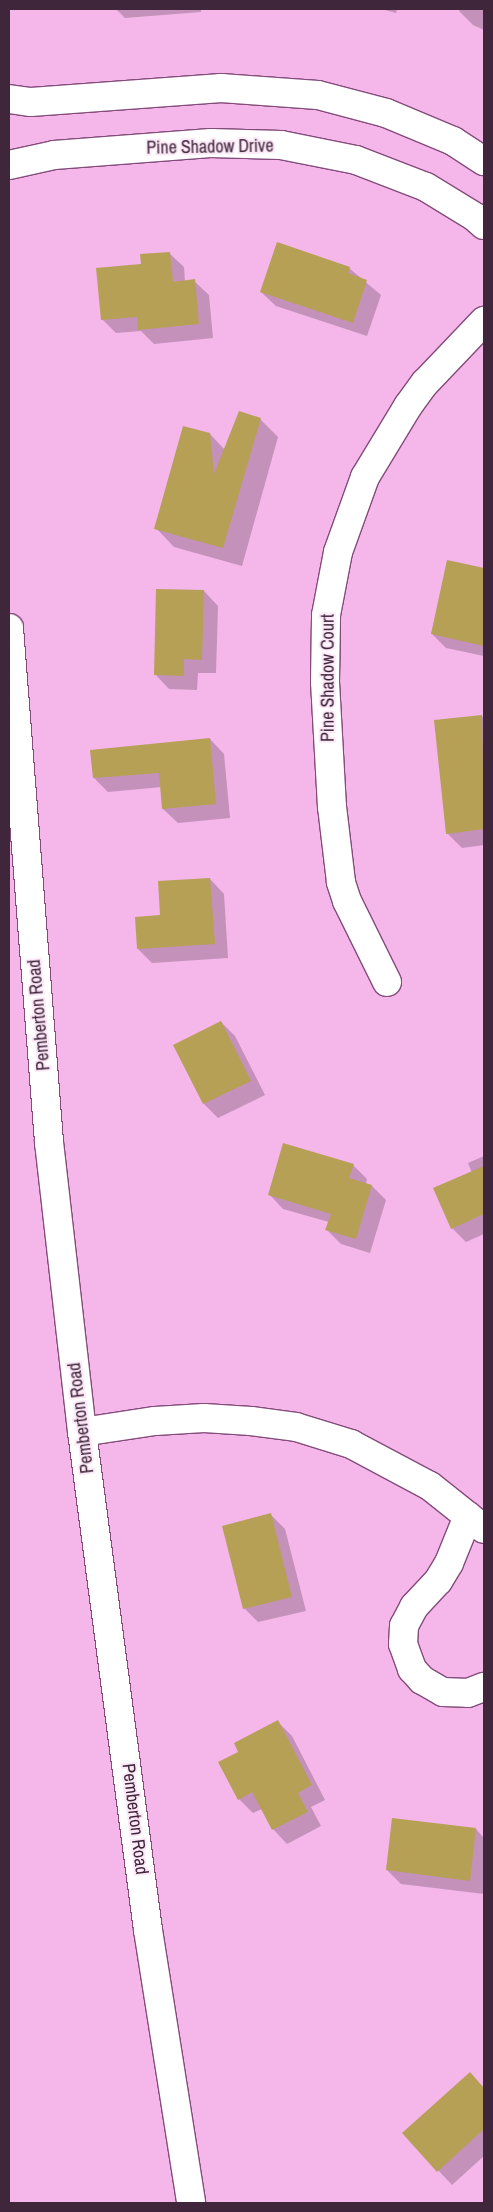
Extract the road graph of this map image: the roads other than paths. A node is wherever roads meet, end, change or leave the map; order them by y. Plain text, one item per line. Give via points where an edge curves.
1 (9, 99) edge
2 (484, 161) edge
3 (9, 165) edge
4 (484, 225) edge
5 (484, 321) edge
6 (9, 628) edge
7 (13, 737) edge
8 (387, 982) dead end
9 (82, 1432) junction
10 (476, 1523) edge
11 (484, 1686) edge
12 (191, 2203) edge

1 - 2 street via 31,102 221,88 318,95 386,113 452,141
3 - 4 street, Pine Shadow Drive via 54,154 211,143 281,145 356,160 426,187
5 - 8 street, Pine Shadow Court via 425,383 365,478 338,552 326,615 325,692 332,807 341,882
6 - 7 street, Pemberton Road
7 - 9 street, Pemberton Road via 50,1142
9 - 10 street via 155,1421 204,1418 296,1427 351,1444 430,1486
9 - 12 street, Pemberton Road via 148,1930
10 - 11 street via 438,1581 414,1606 404,1626 403,1644 412,1669 422,1680 443,1692 468,1693

